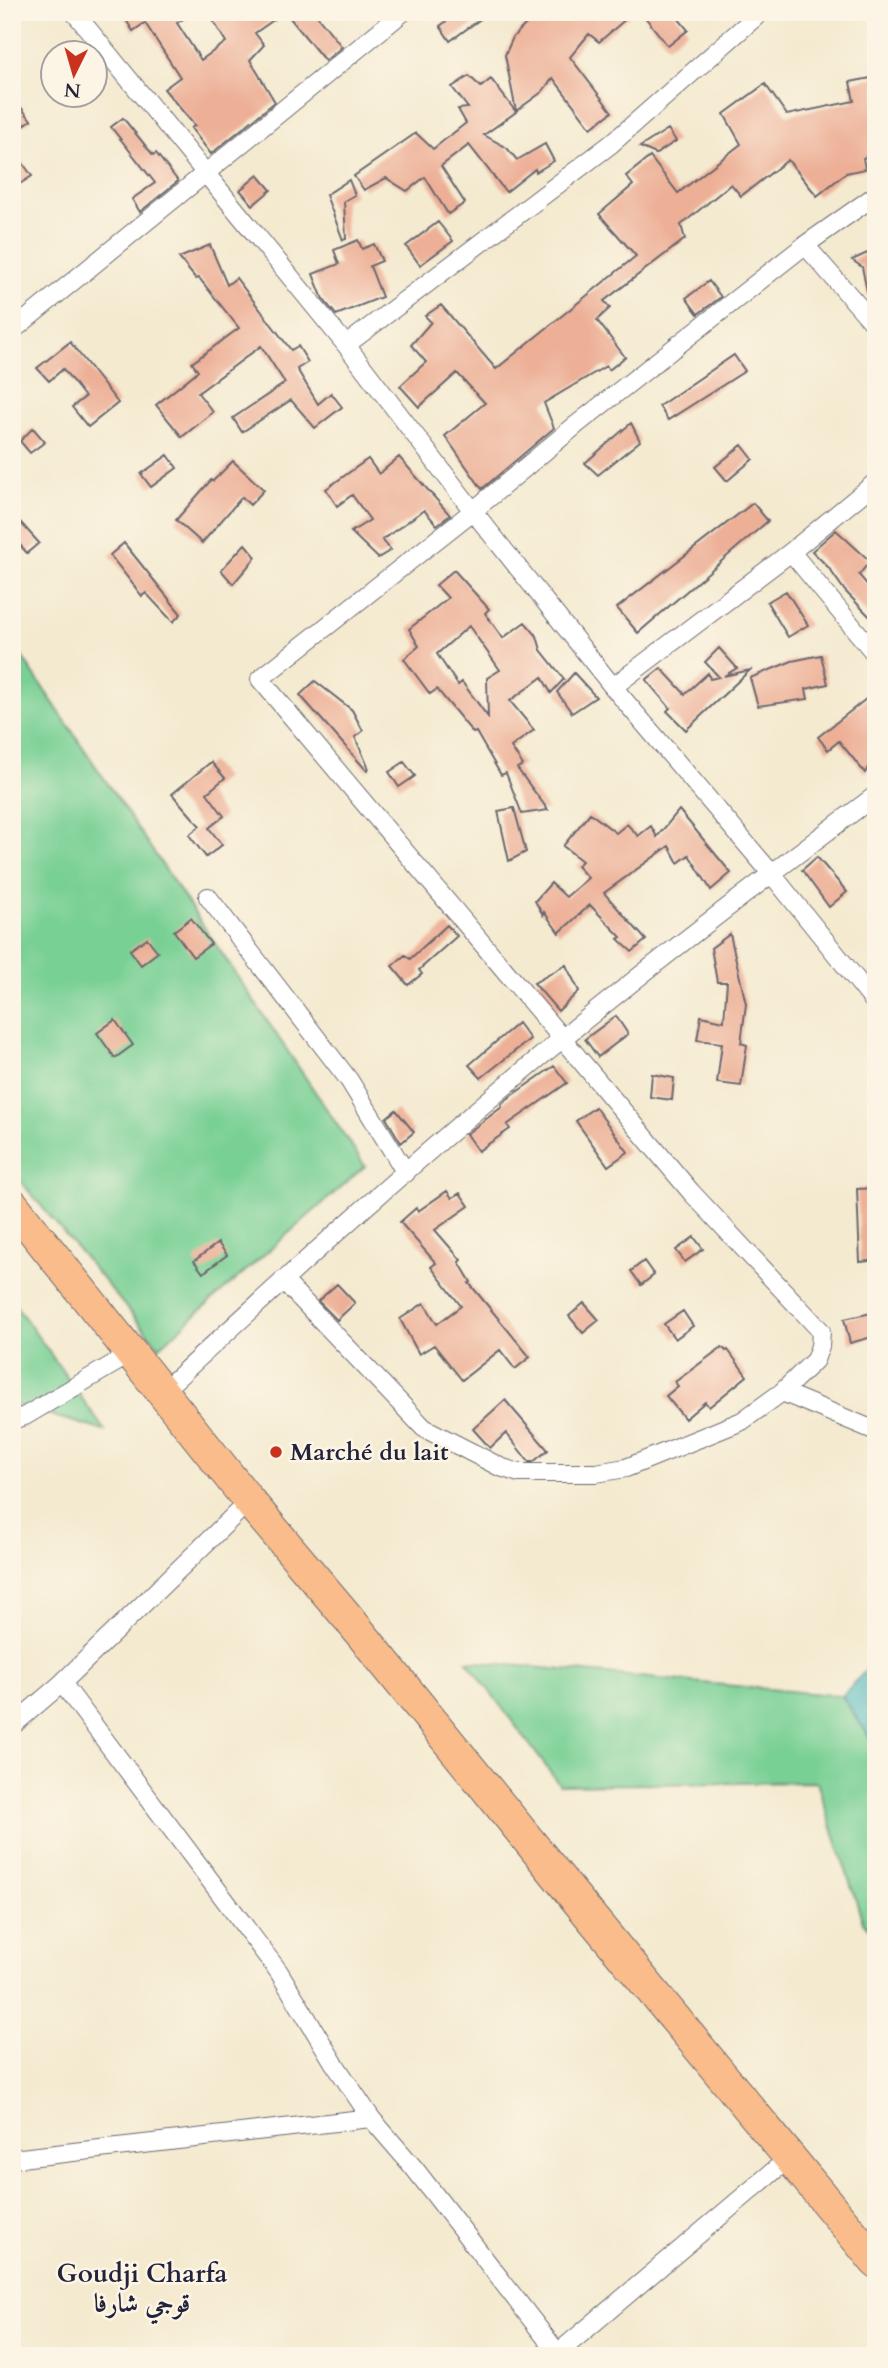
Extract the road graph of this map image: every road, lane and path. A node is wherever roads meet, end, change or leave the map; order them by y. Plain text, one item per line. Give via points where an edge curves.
1 (403, 12) edge
2 (761, 12) edge
3 (75, 13) edge
4 (206, 174) junction
5 (876, 195) edge
6 (805, 245) junction
7 (876, 326) edge
8 (12, 331) edge
9 (345, 345) junction
10 (876, 482) edge
11 (474, 512) junction
12 (791, 552) junction
13 (876, 655) edge
14 (613, 687) junction
15 (876, 795) edge
16 (771, 873) junction
17 (208, 897) dead end
18 (876, 1004) edge
19 (562, 1038) junction
20 (406, 1173) junction
21 (12, 1204) edge
22 (283, 1280) junction
23 (132, 1353) junction
24 (163, 1391) junction
25 (782, 1392) junction
26 (12, 1420) edge
27 (876, 1431) edge
28 (249, 1501) junction
29 (62, 1683) junction
30 (12, 1726) edge
31 (371, 2118) junction
32 (789, 2158) junction
33 (12, 2159) edge
34 (876, 2262) edge
35 (556, 2355) edge

1 - 4 street
2 - 9 street via 611,144
3 - 4 street
4 - 8 street
4 - 9 street
5 - 6 street
6 - 7 street
6 - 11 street via 576,425
9 - 11 street
10 - 12 street
11 - 14 street
11 - 19 street via 260,678
12 - 13 street
12 - 14 street
14 - 16 street
15 - 16 street
16 - 18 street
16 - 19 street
17 - 20 street via 349,1080
19 - 20 street
19 - 25 street via 691,1192 821,1331 815,1360
20 - 22 street
21 - 23 highway
22 - 24 street
22 - 25 street via 424,1428 519,1473 596,1474 625,1468 742,1421
23 - 24 highway
23 - 26 street
24 - 28 highway
25 - 27 street
28 - 29 street
28 - 32 highway
29 - 30 street
29 - 31 street via 279,1972
31 - 33 street
31 - 35 street
32 - 34 highway
32 - 35 street

